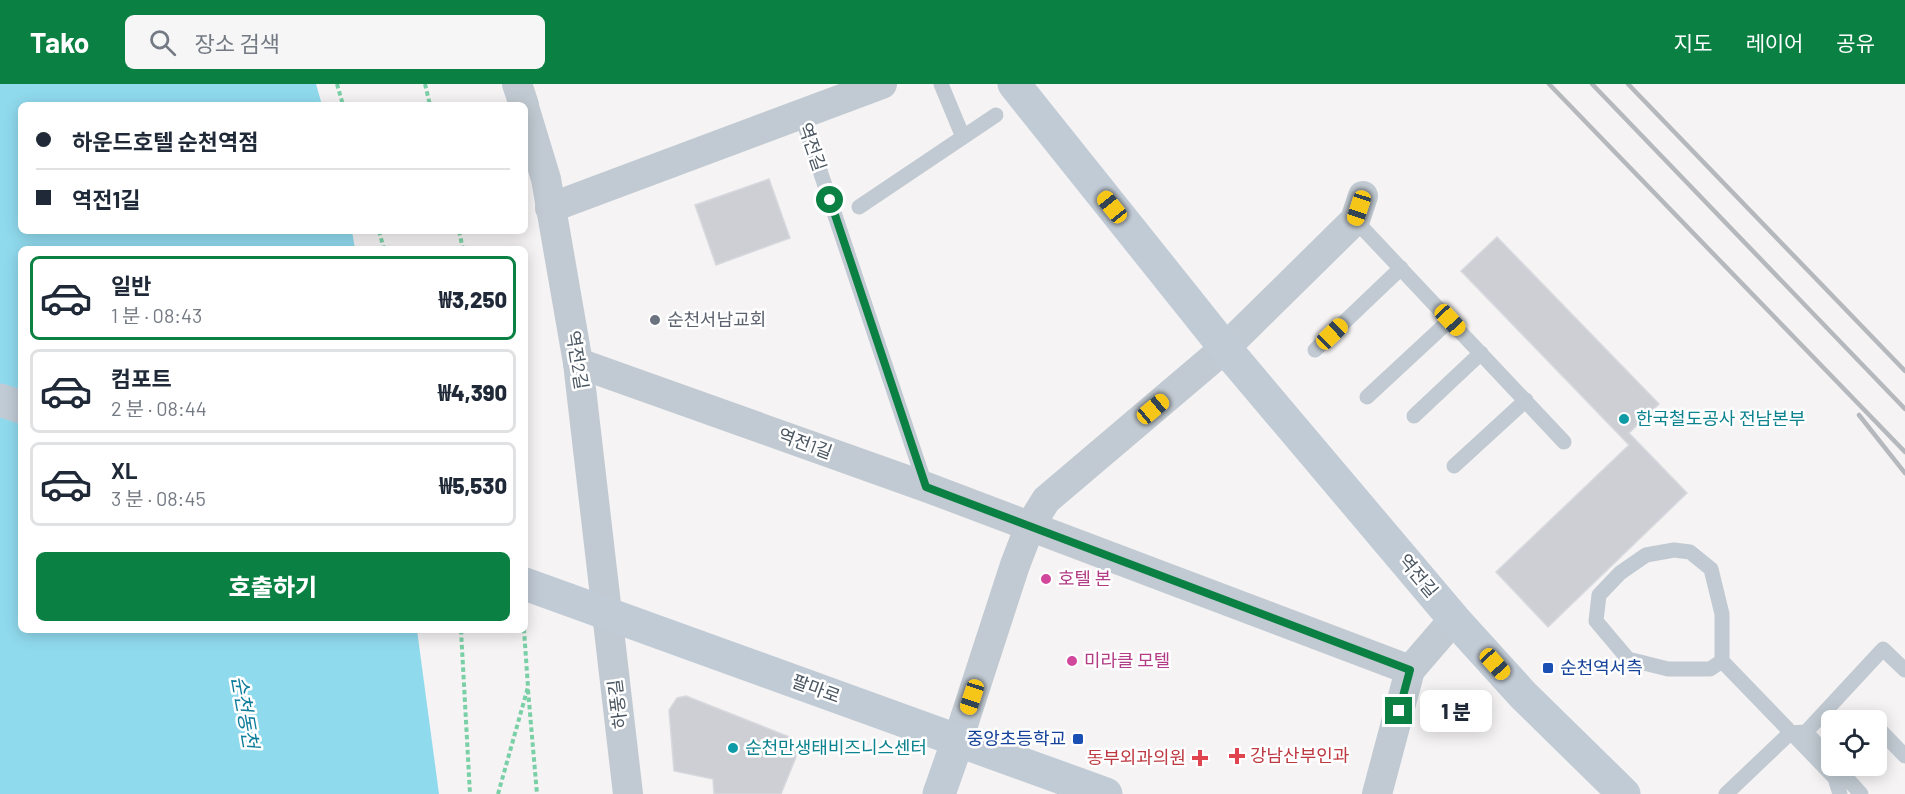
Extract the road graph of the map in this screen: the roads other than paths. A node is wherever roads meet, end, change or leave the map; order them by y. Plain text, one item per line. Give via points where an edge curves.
1 (517, 84) edge
2 (882, 84) edge
3 (941, 84) edge
4 (1014, 84) edge
5 (523, 102) edge
6 (801, 114) junction
7 (996, 115) dead end
8 (528, 120) edge
9 (963, 137) junction
10 (859, 207) dead end
11 (550, 208) junction
12 (1359, 208) joint
13 (1401, 268) junction
14 (1450, 320) junction
15 (1225, 348) junction
16 (1315, 350) dead end
17 (1482, 353) junction
18 (578, 363) junction
19 (1367, 397) dead end
20 (0, 400) edge
21 (1526, 400) junction
22 (18, 406) edge
23 (1414, 416) dead end
24 (1564, 442) dead end
25 (1454, 466) dead end
26 (926, 487) junction
27 (1030, 526) junction
28 (528, 585) edge
29 (608, 614) junction
30 (1454, 619) junction
31 (1722, 661) junction
32 (1410, 670) junction
33 (1905, 670) edge
34 (1806, 732) junction
35 (1790, 733) junction
36 (1887, 737) edge
37 (958, 740) junction
38 (1821, 749) edge
39 (1905, 756) edge
40 (1845, 776) edge
41 (628, 794) edge
42 (939, 794) edge
43 (1106, 794) edge
44 (1377, 794) edge
45 (1624, 794) edge
46 (1726, 794) edge
47 (1840, 794) edge
48 (1861, 794) edge

1 - 5 street
2 - 6 street, 역전길
3 - 9 lane
4 - 15 street, 역전길
6 - 11 street, 역전길
6 - 26 lane, 역전길
7 - 9 lane
8 - 11 street, 역전2길 via 546,179
9 - 10 lane
11 - 18 street, 역전2길
12 - 13 lane
12 - 15 street
13 - 14 lane
13 - 16 lane
14 - 17 lane
14 - 19 lane
15 - 27 street via 1046,500
15 - 30 street, 역전길
17 - 21 lane
17 - 23 lane
18 - 26 street, 역전1길
18 - 29 street, 역전2길
20 - 22 street
21 - 24 lane
21 - 25 lane
26 - 27 street, 역전1길
27 - 32 street, 역전1길
27 - 37 street
28 - 29 street, 팔마로
29 - 37 street, 팔마로
29 - 41 street, 하풍길
30 - 32 street
30 - 45 street, 역전길 via 1522,695
31 - 31 lane via 1722,614 1711,569 1690,552 1674,550 1646,555 1620,573 1599,595 1596,621 1628,658 1668,669 1710,669
31 - 35 lane
32 - 44 street
33 - 34 lane via 1883,649
34 - 35 lane
34 - 38 lane
35 - 46 lane
35 - 47 lane via 1835,778
36 - 39 lane
37 - 42 street
37 - 43 street, 팔마로
40 - 48 lane

